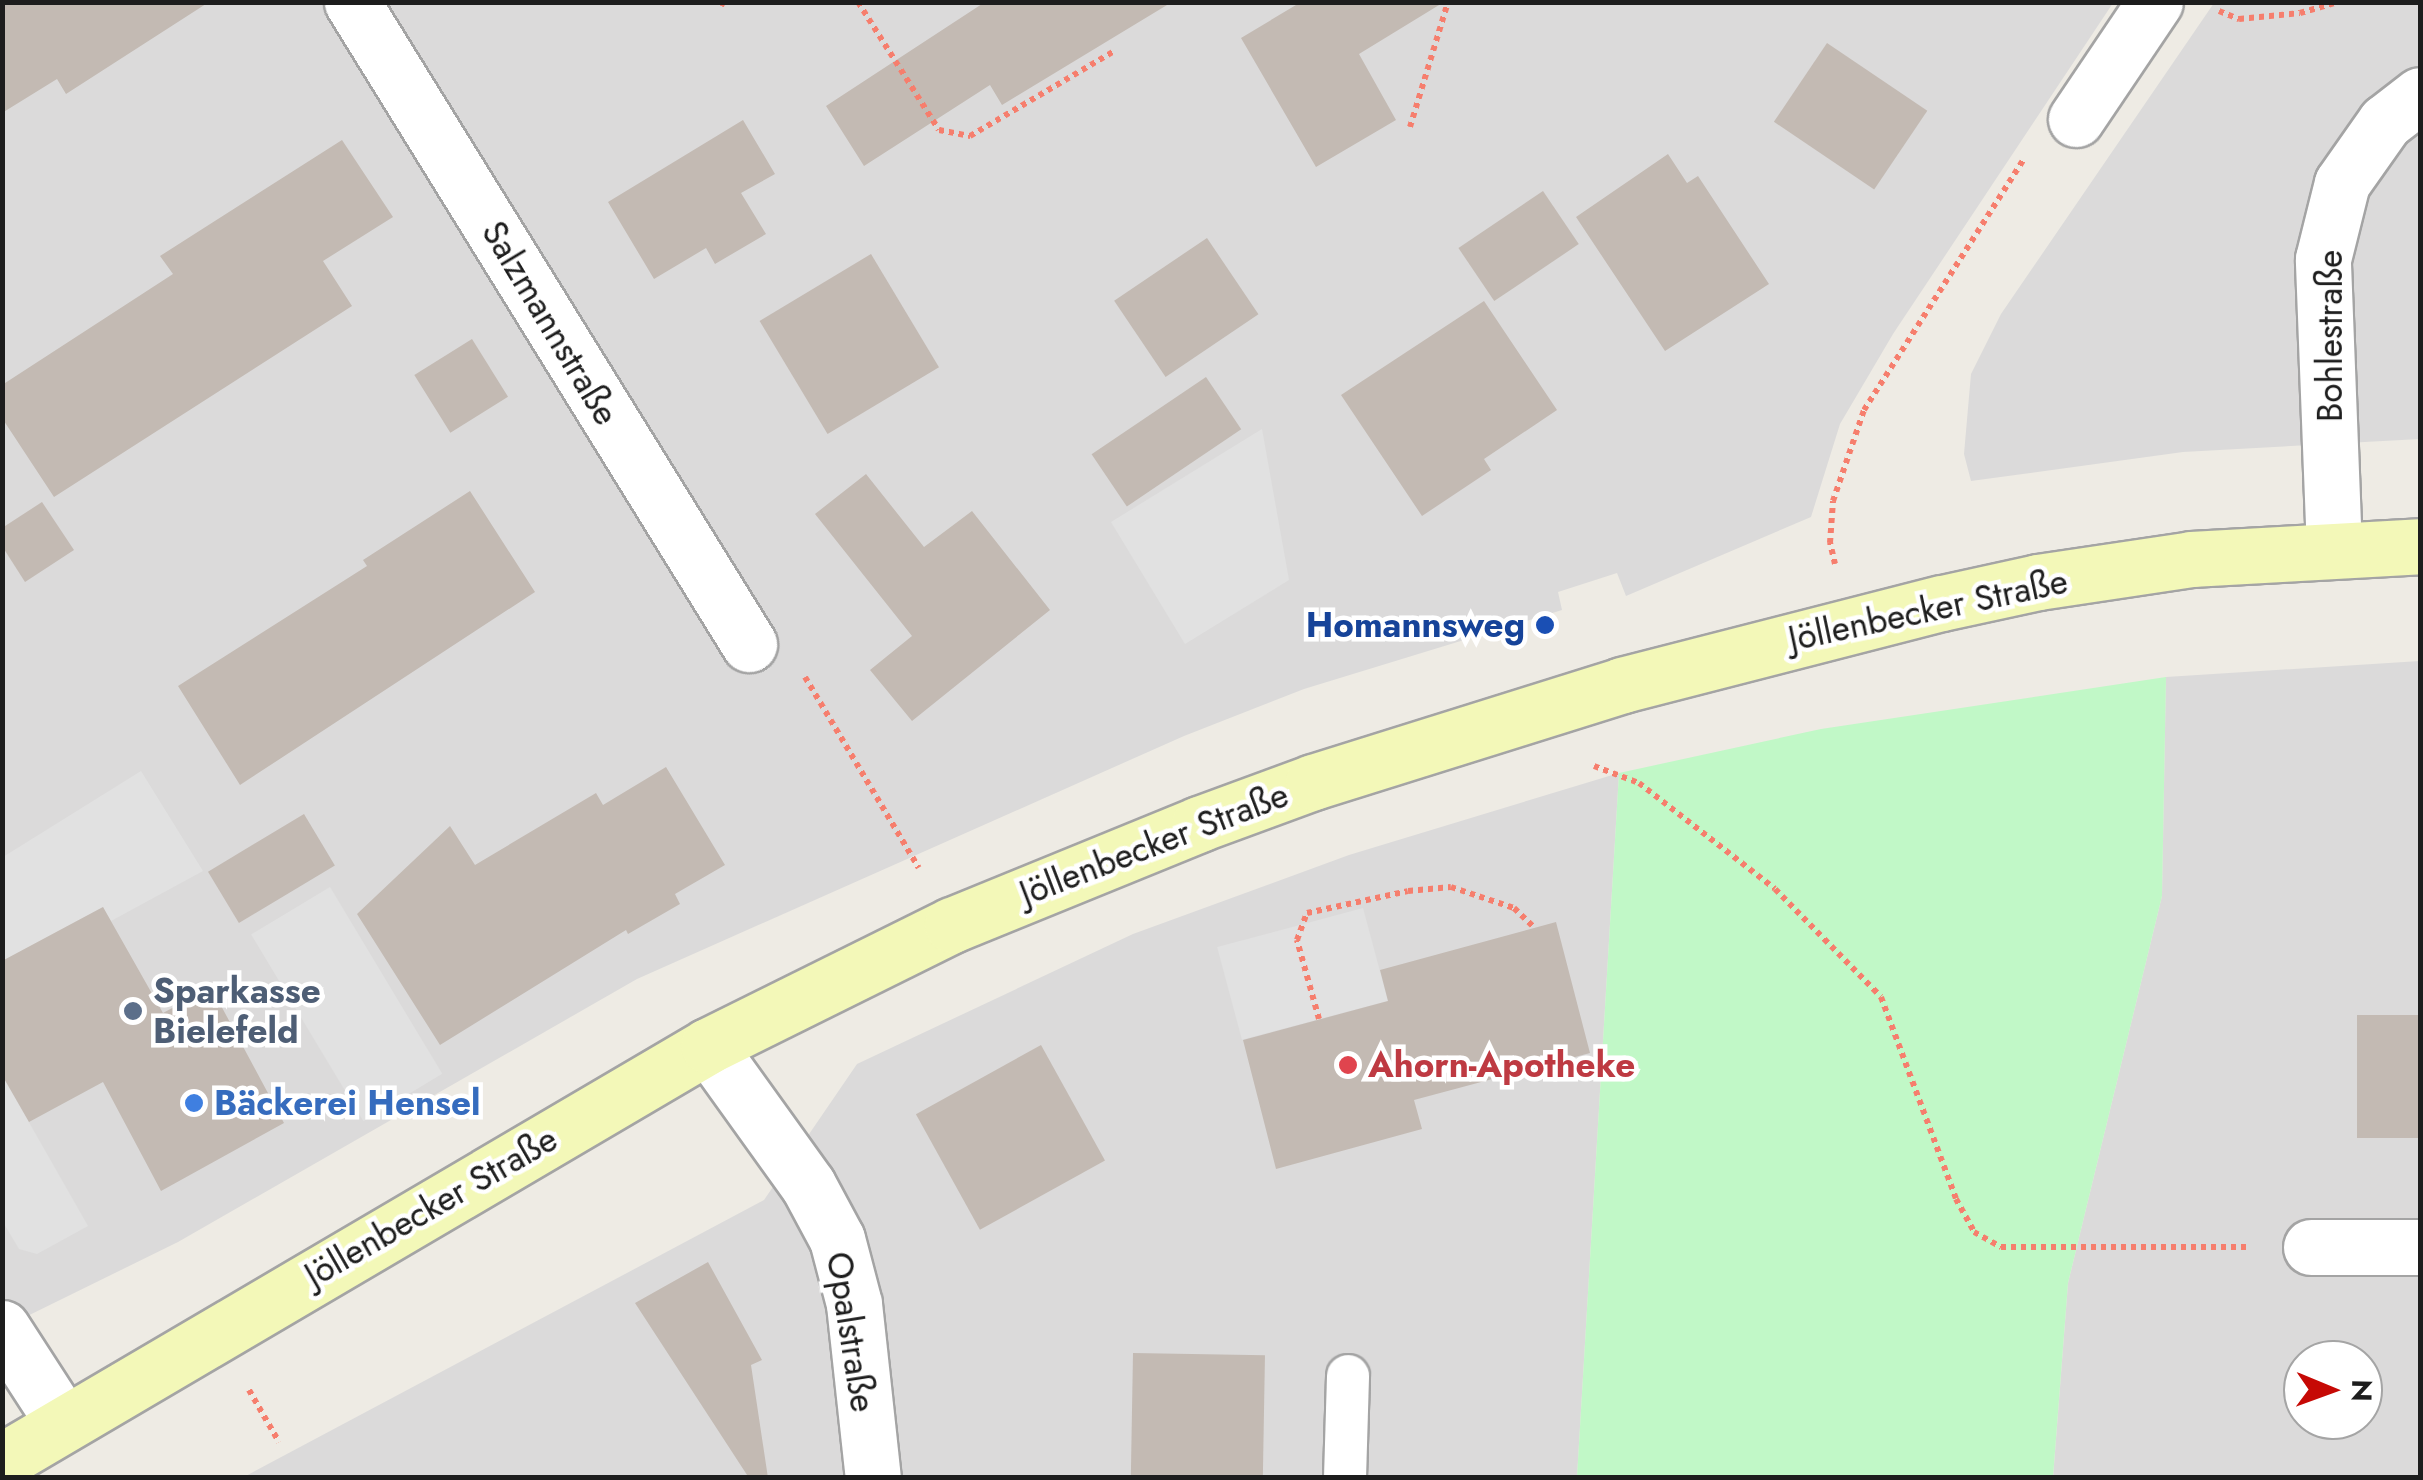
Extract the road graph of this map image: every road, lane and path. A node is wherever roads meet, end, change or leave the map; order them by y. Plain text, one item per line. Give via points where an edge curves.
1 (352, 2) edge
2 (858, 2) edge
3 (1448, 2) edge
4 (2155, 2) edge
5 (2338, 2) edge
6 (2209, 8) dead end
7 (1116, 50) dead end
8 (2420, 95) edge
9 (2076, 118) joint
10 (1410, 127) dead end
11 (1830, 543) dead end
12 (2420, 546) edge
13 (2334, 550) junction
14 (749, 644) joint
15 (1587, 764) dead end
16 (952, 925) junction
17 (1535, 928) dead end
18 (1319, 1019) dead end
19 (708, 1046) junction
20 (2311, 1247) joint
21 (2420, 1248) edge
22 (2, 1328) edge
23 (1348, 1376) dead end
24 (64, 1424) junction
25 (2, 1461) edge
26 (873, 1478) edge
27 (1345, 1478) edge

1 - 14 street, Salzmannstraße
2 - 7 path via 939,130 970,136
3 - 10 path
4 - 9 street
5 - 6 path via 2240,19
8 - 13 street, Bohlestraße via 2384,122 2342,183 2324,259
9 - 11 path via 2029,151 1864,410 1834,501
12 - 13 main road, Jöllenbecker Straße
13 - 16 main road, Jöllenbecker Straße via 2191,560 2038,582 1738,654 1313,782
14 - 16 path via 790,650
15 - 20 path via 1639,783 1775,889 1881,998 1974,1232 2002,1247
16 - 19 main road, Jöllenbecker Straße
17 - 18 path via 1514,908 1451,887 1307,914 1297,940
19 - 24 main road, Jöllenbecker Straße
19 - 26 street, Opalstraße via 808,1185 837,1238 854,1304
20 - 21 street
22 - 24 street
23 - 27 lane
24 - 25 main road, Jöllenbecker Straße

